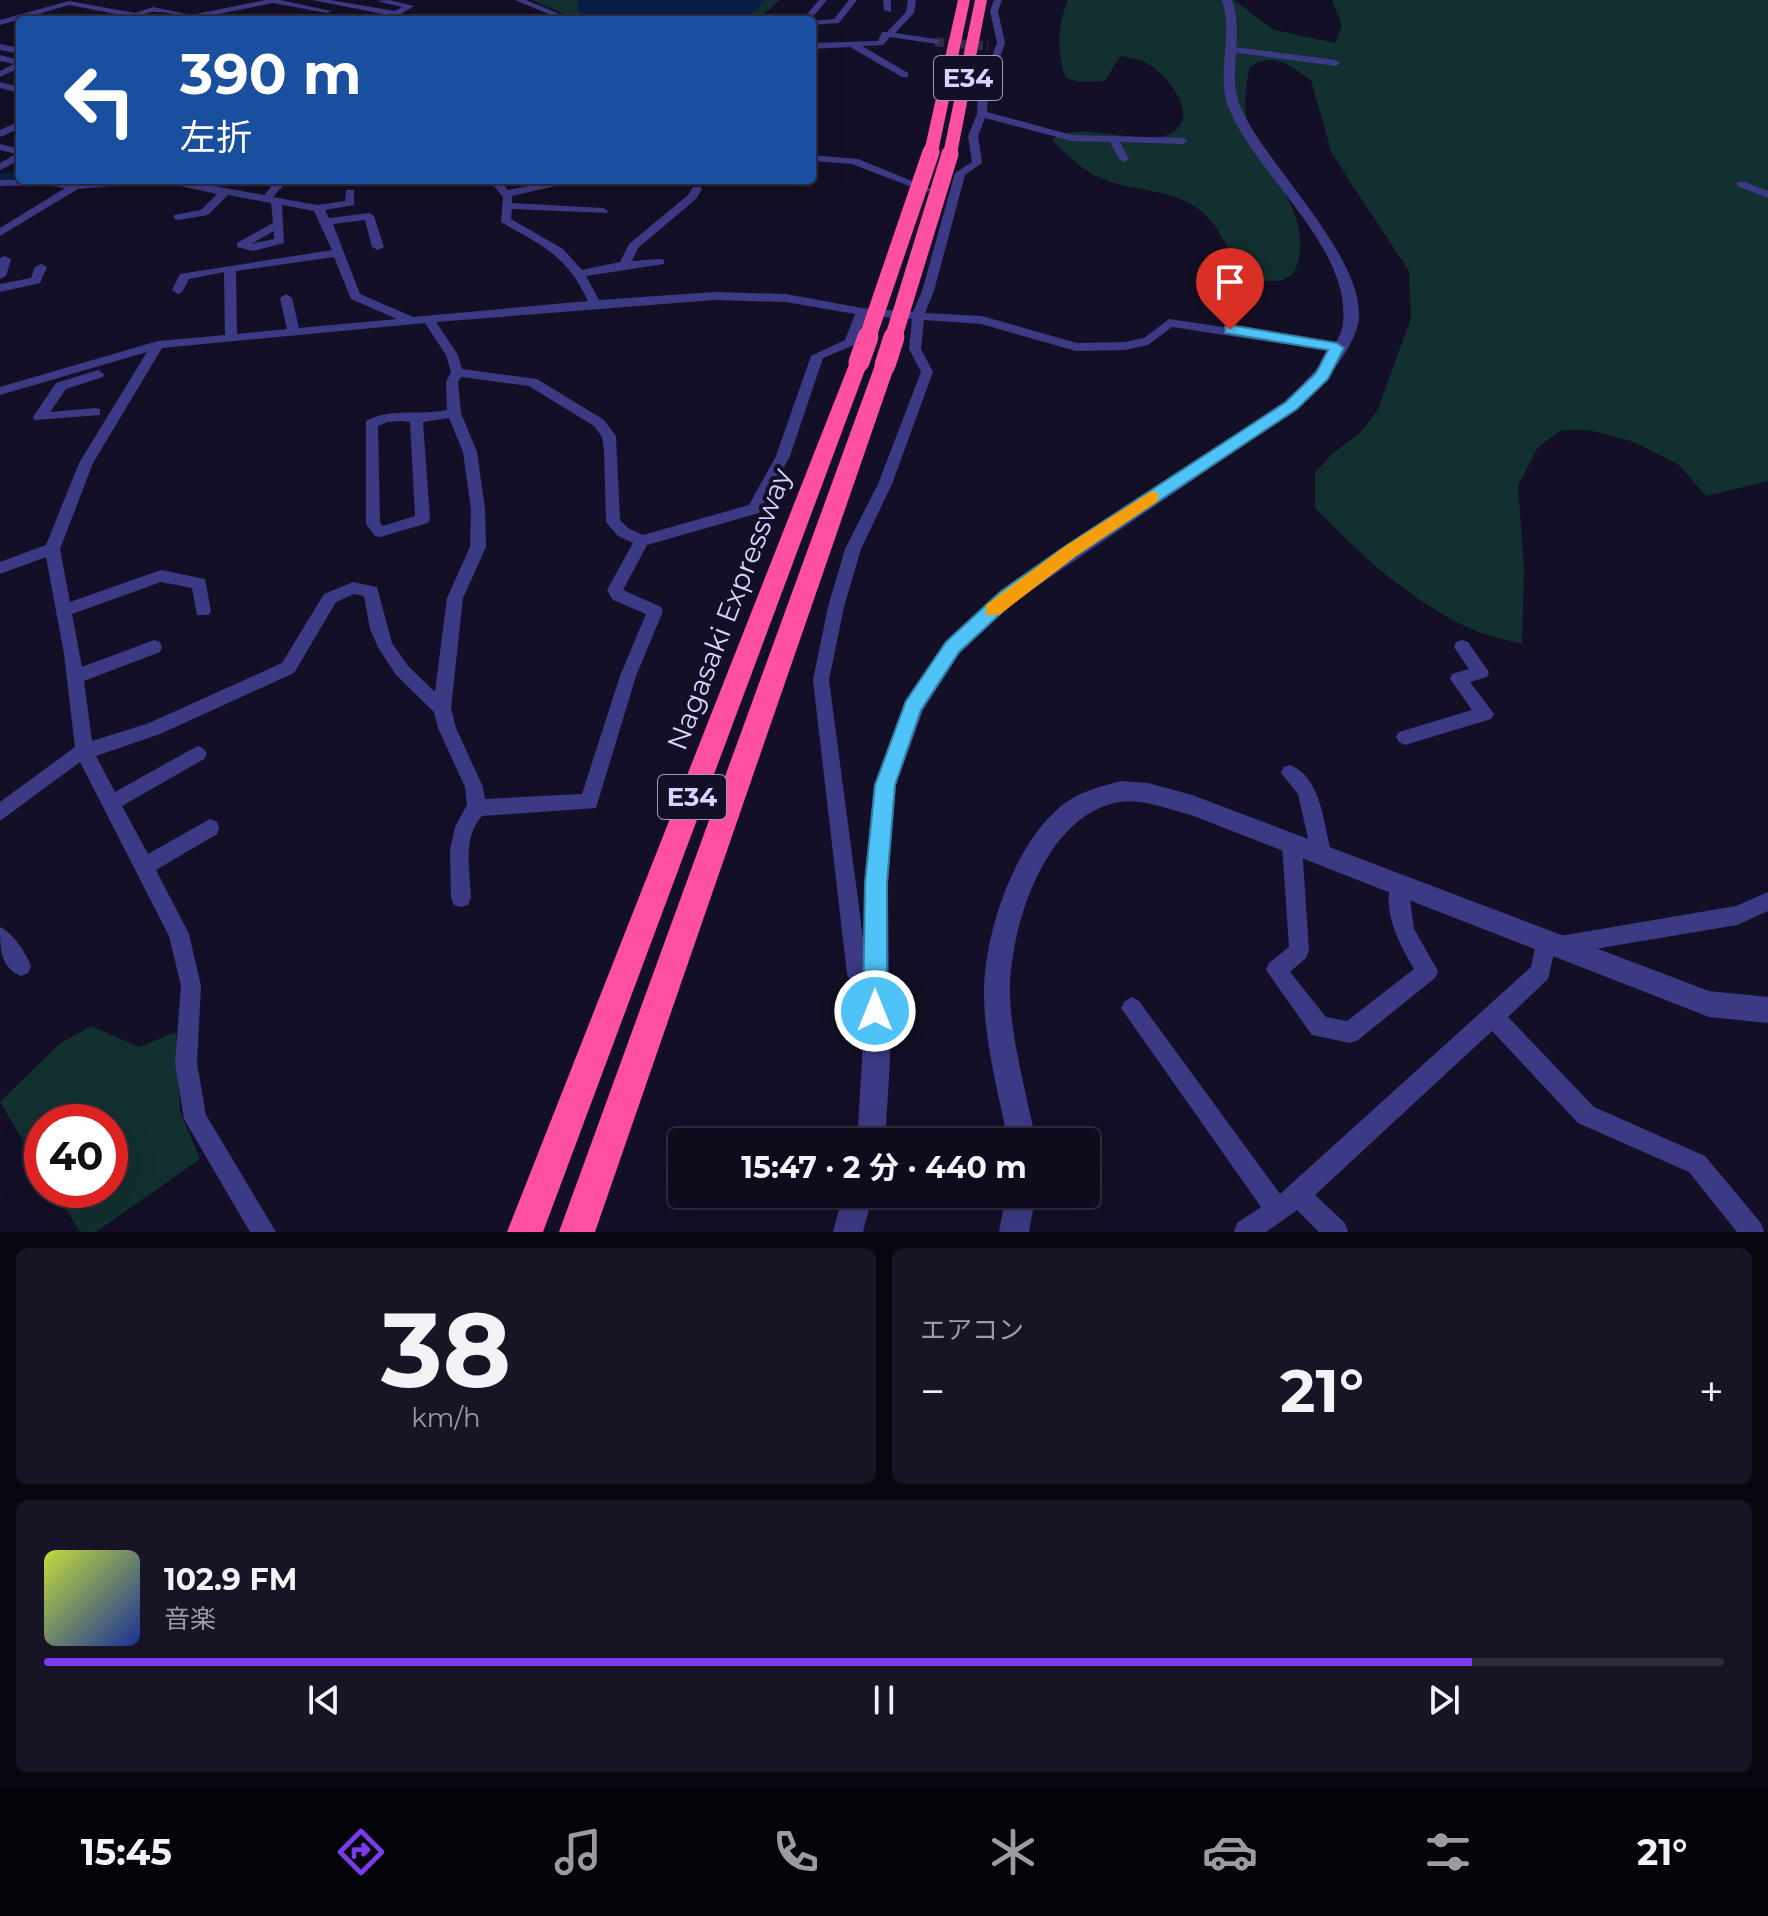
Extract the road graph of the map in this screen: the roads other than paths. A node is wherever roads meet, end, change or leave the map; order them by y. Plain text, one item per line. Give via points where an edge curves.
1 (47, 0) edge
2 (224, 0) edge
3 (316, 0) edge
4 (377, 0) edge
5 (519, 0) edge
6 (823, 0) edge
7 (853, 0) edge
8 (887, 0) edge
9 (912, 0) edge
10 (952, 0) edge
11 (964, 0) edge
12 (981, 0) edge
13 (998, 0) edge
14 (1227, 0) edge
15 (274, 1) edge
16 (344, 2) edge
17 (258, 8) junction
18 (888, 10) dead end
19 (327, 11) junction
20 (168, 12) junction
21 (396, 14) junction
22 (134, 15) joint
23 (16, 16) edge
24 (188, 16) edge
25 (198, 16) edge
26 (242, 16) edge
27 (301, 16) dead end
28 (318, 16) edge
29 (392, 16) edge
30 (560, 16) edge
31 (809, 16) edge
32 (0, 20) edge
33 (816, 23) edge
34 (885, 34) junction
35 (935, 42) tunnel mouth
36 (852, 44) junction
37 (816, 46) edge
38 (988, 46) tunnel mouth
39 (1000, 47) junction
40 (1234, 50) junction
41 (1336, 63) dead end
42 (905, 75) dead end
43 (982, 114) junction
44 (941, 115) junction
45 (1113, 138) junction
46 (1183, 141) dead end
47 (816, 158) edge
48 (1124, 159) dead end
49 (60, 184) edge
50 (96, 184) edge
51 (185, 184) edge
52 (281, 184) edge
53 (496, 184) edge
54 (558, 184) edge
55 (1741, 184) dead end
56 (227, 185) edge
57 (75, 186) junction
58 (697, 189) dead end
59 (350, 192) dead end
60 (1768, 195) edge
61 (272, 199) junction
62 (506, 200) junction
63 (954, 201) junction
64 (317, 208) junction
65 (603, 211) dead end
66 (178, 217) dead end
67 (329, 221) junction
68 (279, 224) dead end
69 (0, 233) edge
70 (378, 247) dead end
71 (336, 253) junction
72 (5, 259) dead end
73 (660, 262) dead end
74 (624, 265) junction
75 (41, 267) dead end
76 (230, 268) junction
77 (583, 273) junction
78 (0, 276) edge
79 (0, 288) edge
80 (178, 290) dead end
81 (286, 298) dead end
82 (595, 304) junction
83 (862, 312) junction
84 (918, 315) junction
85 (423, 322) junction
86 (294, 334) junction
87 (231, 339) junction
88 (151, 347) junction
89 (1337, 348) junction
90 (872, 364) junction
91 (457, 372) junction
92 (0, 391) edge
93 (95, 412) dead end
94 (454, 413) junction
95 (416, 417) junction
96 (642, 541) junction
97 (52, 549) junction
98 (1, 560) edge
99 (63, 611) junction
100 (203, 611) dead end
101 (154, 647) dead end
102 (1462, 647) dead end
103 (75, 677) junction
104 (442, 708) junction
105 (1405, 737) dead end
106 (85, 753) junction
107 (198, 754) dead end
108 (1290, 773) dead end
109 (111, 803) junction
110 (477, 808) junction
111 (0, 813) edge
112 (210, 828) dead end
113 (1292, 845) junction
114 (1322, 856) junction
115 (144, 867) junction
116 (1400, 885) junction
117 (461, 898) dead end
118 (1768, 901) edge
119 (0, 937) edge
120 (1551, 943) junction
121 (21, 966) dead end
122 (875, 986) junction
123 (1132, 1008) dead end
124 (1768, 1010) edge
125 (1493, 1017) junction
126 (872, 1128) edge
127 (1020, 1128) edge
128 (1298, 1195) junction
129 (854, 1208) edge
130 (1018, 1208) edge
131 (1277, 1210) junction
132 (264, 1232) edge
133 (525, 1232) edge
134 (577, 1232) edge
135 (848, 1232) edge
136 (1014, 1232) edge
137 (1246, 1232) edge
138 (1336, 1232) edge
139 (1752, 1232) edge

1 - 32 street
2 - 20 street
3 - 16 street
4 - 21 street via 415,4
5 - 30 street
6 - 31 street
7 - 33 street via 836,21
8 - 18 street
9 - 34 street via 910,13
10 - 44 highway
11 - 44 highway, Nagasaki Expressway / E34
12 - 90 highway, Nagasaki Expressway / E34, bridge via 950,154
13 - 39 street via 994,11
14 - 40 street via 1236,30
15 - 17 street
15 - 19 street
15 - 25 street
16 - 19 street
16 - 21 street
17 - 26 street
17 - 27 street
19 - 28 street
20 - 22 street via 153,9
20 - 24 street
21 - 29 street
22 - 23 street via 69,3
34 - 35 street
34 - 36 street via 880,43
36 - 37 street
36 - 42 street
38 - 39 street
39 - 43 street via 983,92
40 - 41 street
40 - 89 street via 1232,102 1243,130 1311,224 1345,288 1351,325
43 - 45 street via 1072,138
43 - 63 street via 973,136 977,163 960,173
44 - 90 highway, Nagasaki Expressway / E34, bridge
45 - 46 street
45 - 48 street
47 - 63 street via 854,161
49 - 57 street
50 - 57 street
51 - 56 street
52 - 61 street
53 - 62 street
54 - 62 street
55 - 60 street
56 - 61 street
56 - 66 street via 204,213
57 - 69 street
58 - 74 street via 633,246
59 - 64 street via 350,203
61 - 64 street
61 - 68 street
62 - 65 street
62 - 77 street via 505,220 558,250
63 - 84 street
64 - 67 street
67 - 70 street via 369,216
67 - 71 street
71 - 76 street
71 - 85 street via 355,296
72 - 78 street
73 - 74 street
74 - 77 street
75 - 79 street via 36,281
76 - 80 street via 184,276
76 - 87 street
77 - 82 street
81 - 86 street
82 - 83 street via 745,294
82 - 85 street
83 - 84 street
83 - 96 street via 850,342 817,356 783,456 754,509
84 - 89 street via 982,320 1076,347 1148,341 1169,323
84 - 122 street via 915,349 927,372 885,484 853,549 821,680 857,974
85 - 86 street
85 - 91 street via 452,355
86 - 87 street
87 - 88 street
88 - 92 street
88 - 93 street via 134,362 61,386 40,417
88 - 97 street via 86,463
89 - 122 street via 1323,376 1291,405 1070,551 1007,597 953,647 913,707 885,785 876,883
90 - 133 highway, Nagasaki Expressway / E34
90 - 134 highway, Nagasaki Expressway / E34
91 - 94 street via 452,382
91 - 96 street via 532,382 599,423 611,450 613,522
94 - 95 street
94 - 104 street via 470,452 478,547 455,598
95 - 95 street via 385,416 371,424 373,524 380,532 423,519
96 - 110 street via 615,590 655,611 628,676 589,802
97 - 98 street
97 - 99 street
99 - 100 street via 161,576 199,583
99 - 103 street
101 - 103 street
102 - 105 street via 1481,672 1458,679 1485,714
103 - 106 street
104 - 106 street via 410,682 376,632 371,591 353,588 330,598 288,668 154,729
104 - 110 street via 474,787
106 - 109 street
106 - 111 street
107 - 109 street
108 - 114 street via 1306,790
109 - 115 street
110 - 117 street via 460,831
112 - 115 street
113 - 114 street
113 - 116 street via 1299,951 1276,970 1320,1027 1350,1032 1428,971 1397,913
113 - 127 street via 1153,794 1119,791 1089,799 1059,821 1033,860 1000,946 997,996
114 - 116 street
115 - 132 street via 179,934 191,986 186,1063 195,1119
116 - 120 street
118 - 120 street via 1737,915
119 - 121 street
120 - 124 street via 1709,1004
120 - 125 street via 1541,972
122 - 126 street
123 - 131 street
125 - 128 street
125 - 139 street via 1586,1115 1697,1164
128 - 131 street
128 - 138 street
129 - 135 street
130 - 136 street
131 - 137 street

